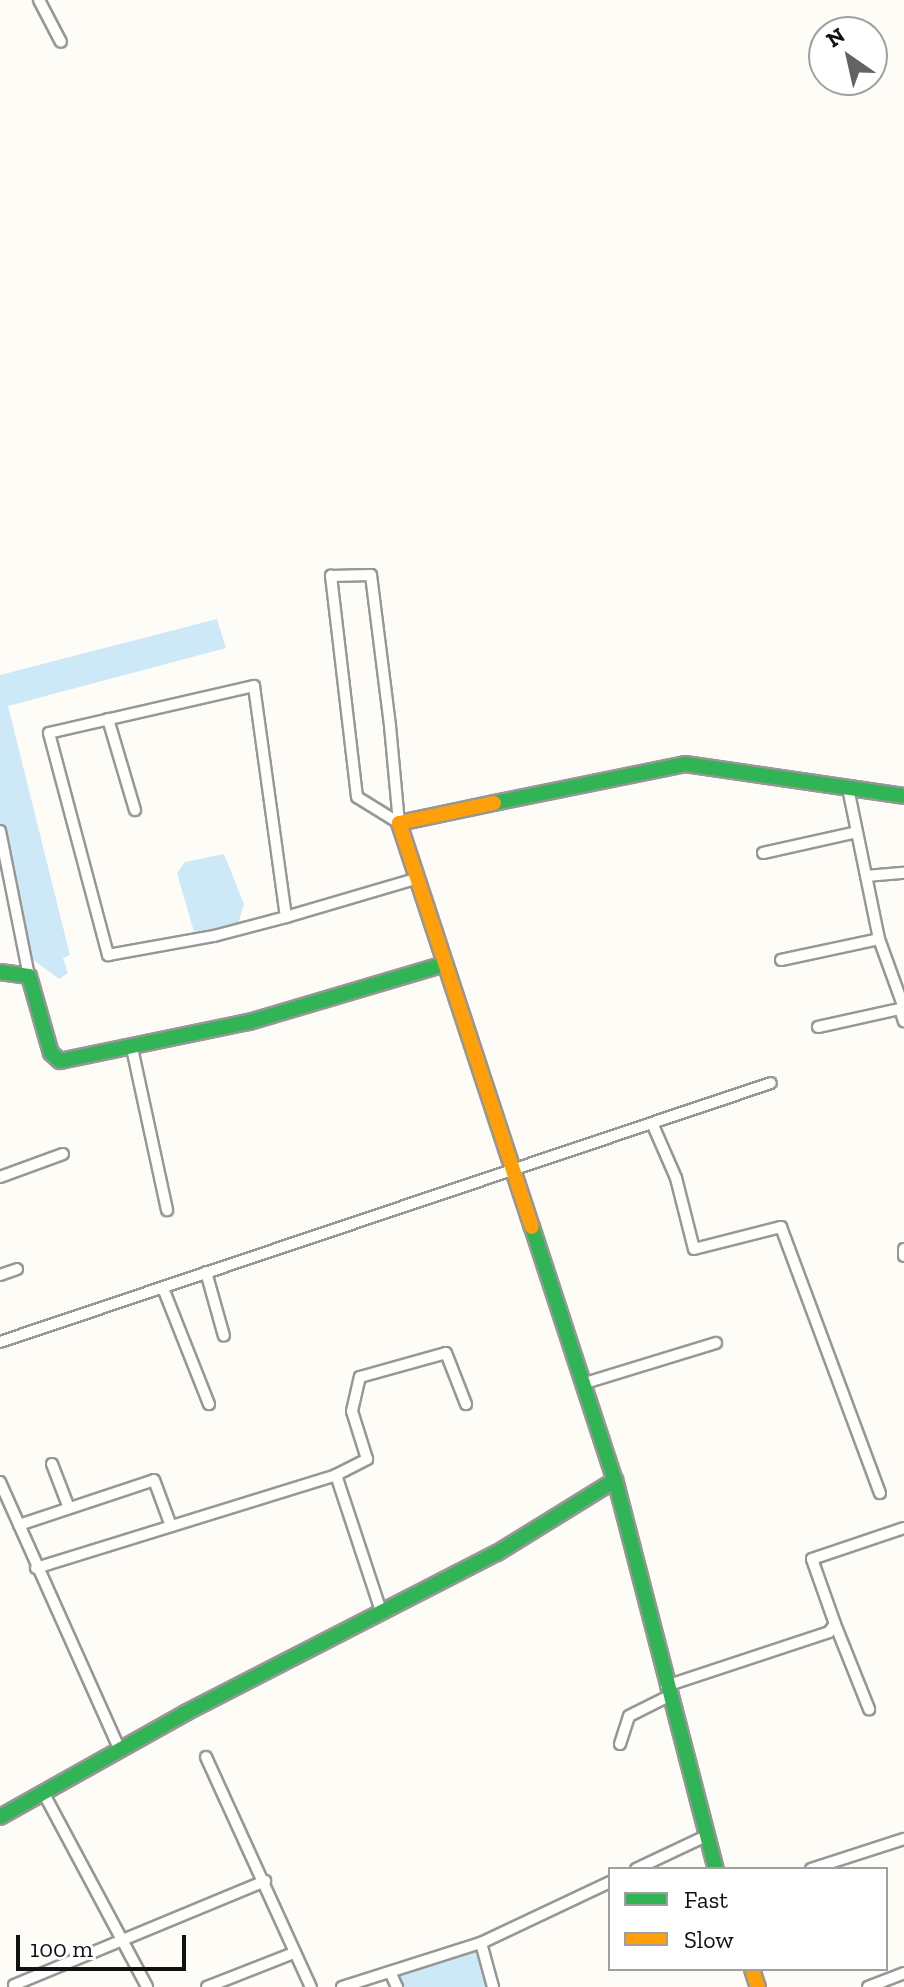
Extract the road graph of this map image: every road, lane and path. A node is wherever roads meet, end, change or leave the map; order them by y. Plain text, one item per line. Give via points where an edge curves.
1 (39, 0) edge
2 (61, 42) dead end
3 (108, 719) junction
4 (848, 788) junction
5 (904, 796) edge
6 (135, 810) dead end
7 (399, 823) junction
8 (0, 831) edge
9 (857, 832) junction
10 (763, 853) dead end
11 (904, 873) edge
12 (866, 876) junction
13 (415, 879) junction
14 (286, 917) junction
15 (879, 939) junction
16 (781, 960) dead end
17 (441, 965) junction
18 (0, 972) edge
19 (29, 976) junction
20 (902, 1008) edge
21 (904, 1021) edge
22 (818, 1027) dead end
23 (132, 1048) junction
24 (771, 1083) dead end
25 (652, 1123) junction
26 (63, 1154) dead end
27 (518, 1172) junction
28 (0, 1177) edge
29 (167, 1210) dead end
30 (904, 1249) edge
31 (904, 1256) edge
32 (17, 1269) dead end
33 (206, 1272) junction
34 (0, 1275) edge
35 (163, 1288) junction
36 (224, 1336) dead end
37 (0, 1342) edge
38 (716, 1343) dead end
39 (585, 1383) junction
40 (209, 1404) dead end
41 (466, 1404) dead end
42 (52, 1464) dead end
43 (336, 1475) junction
44 (615, 1480) junction
45 (0, 1482) edge
46 (880, 1493) dead end
47 (69, 1508) junction
48 (19, 1525) junction
49 (171, 1526) junction
50 (904, 1528) edge
51 (36, 1568) junction
52 (381, 1611) junction
53 (835, 1624) junction
54 (668, 1691) junction
55 (869, 1709) dead end
56 (620, 1744) dead end
57 (119, 1748) junction
58 (206, 1757) dead end
59 (43, 1792) junction
60 (0, 1817) edge
61 (704, 1837) junction
62 (904, 1839) edge
63 (640, 1867) edge
64 (715, 1867) edge
65 (817, 1867) edge
66 (265, 1881) junction
67 (608, 1883) edge
68 (122, 1937) junction
69 (481, 1943) junction
70 (291, 1954) junction
71 (390, 1972) junction
72 (904, 1973) edge
73 (14, 1985) dead end
74 (147, 1987) edge
75 (207, 1987) edge
76 (311, 1987) edge
77 (342, 1987) edge
78 (397, 1987) edge
79 (493, 1987) edge
80 (868, 1987) edge

1 - 2 street
3 - 6 street
3 - 14 street via 254,686
3 - 14 street via 49,733 108,955
4 - 5 street
4 - 7 street via 685,764
4 - 9 street
7 - 7 street via 357,797 331,576 371,575
7 - 13 street
8 - 19 street
9 - 10 street
9 - 12 street
11 - 12 street
12 - 15 street
13 - 14 street
13 - 17 street
15 - 16 street
15 - 20 street
17 - 23 street via 249,1022
17 - 27 street
18 - 19 street
19 - 23 street via 51,1053 60,1061
20 - 21 street
20 - 22 street
23 - 29 street
24 - 25 street
25 - 27 street
25 - 46 street via 676,1178 694,1249 781,1227
26 - 28 street
27 - 33 street
27 - 39 street
30 - 31 street
32 - 34 street
33 - 35 street
33 - 36 street
35 - 37 street
35 - 40 street
38 - 39 street
39 - 44 street
41 - 43 street via 446,1353 360,1377 352,1411 367,1459
42 - 47 street
43 - 49 street
43 - 52 street
44 - 52 street via 497,1553
44 - 54 street
45 - 48 street
47 - 48 street
47 - 49 street via 154,1480
48 - 51 street
49 - 51 street
50 - 53 street via 812,1559
51 - 57 street
52 - 57 street
53 - 54 street via 811,1641
53 - 55 street
54 - 56 street via 629,1716
54 - 61 street
57 - 59 street
58 - 66 street
59 - 60 street
59 - 68 street
61 - 63 street
61 - 64 street
62 - 65 street
66 - 68 street
66 - 70 street
67 - 69 street
68 - 73 street
68 - 74 street
69 - 71 street
69 - 79 street
70 - 75 street
70 - 76 street
71 - 77 street
71 - 78 street
72 - 80 street

